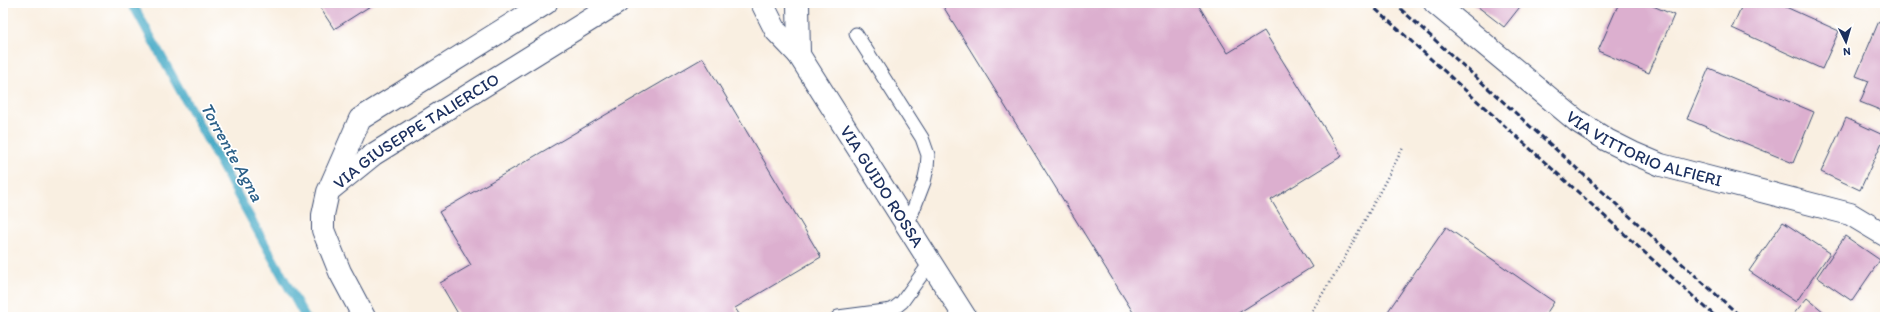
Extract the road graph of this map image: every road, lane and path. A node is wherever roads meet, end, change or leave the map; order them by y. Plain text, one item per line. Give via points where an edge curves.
1 (546, 3) edge
2 (617, 3) edge
3 (762, 3) edge
4 (798, 3) edge
5 (1435, 3) edge
6 (856, 34) dead end
7 (799, 55) junction
8 (1403, 148) dead end
9 (328, 192) junction
10 (907, 226) junction
11 (1885, 234) edge
12 (930, 263) junction
13 (894, 313) edge
14 (364, 317) edge
15 (838, 317) edge
16 (965, 317) edge
17 (1308, 317) edge

1 - 9 street, VIA GIUSEPPE TALIERCIO via 360,119
2 - 9 street, VIA GIUSEPPE TALIERCIO via 374,154
3 - 7 street, VIA GUIDO ROSSA via 776,31
4 - 7 street
5 - 11 street, VIA VITTORIO ALFIERI via 1577,120 1626,150 1661,165 1850,214
6 - 10 lane via 922,138 928,155 924,182
7 - 10 street, VIA GUIDO ROSSA
8 - 17 path via 1343,261
9 - 14 street via 322,215 323,230 340,272
10 - 12 street, VIA GUIDO ROSSA
12 - 13 lane
12 - 16 street, VIA GUIDO ROSSA
13 - 15 lane

